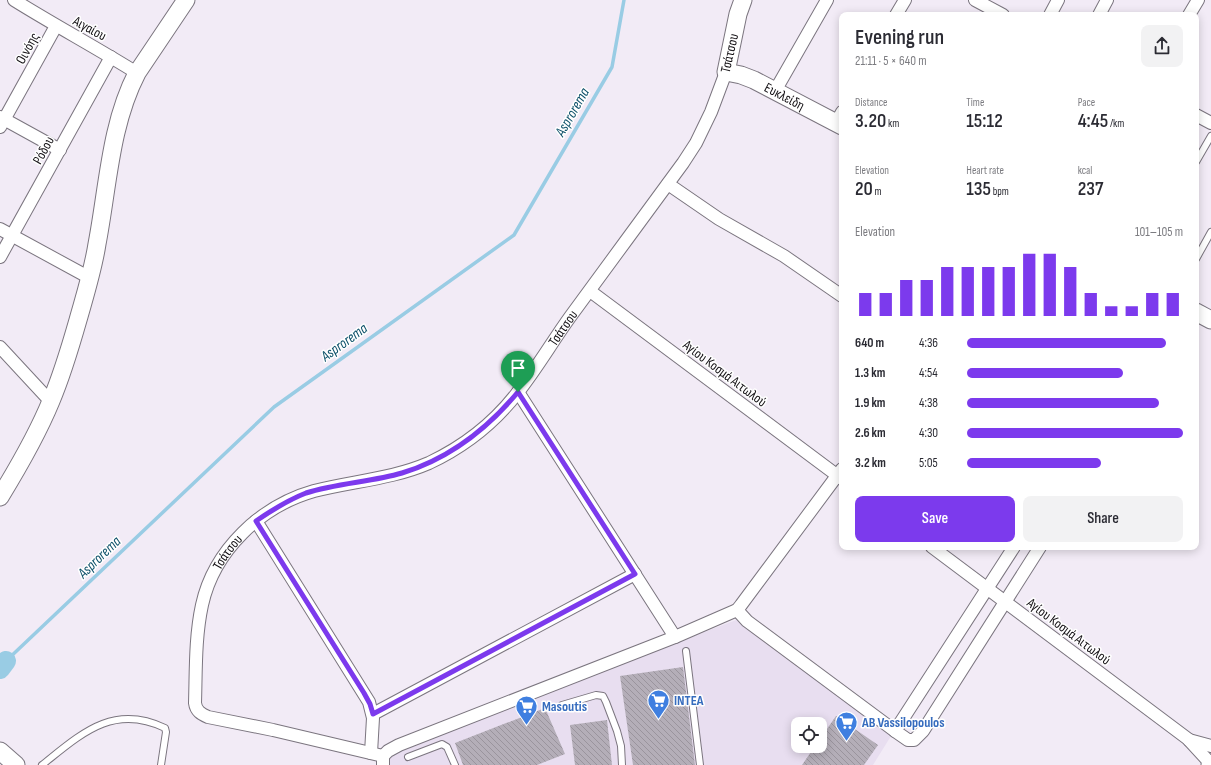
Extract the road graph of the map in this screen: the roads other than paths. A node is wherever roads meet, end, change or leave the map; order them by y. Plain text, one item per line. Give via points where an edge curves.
1 (14, 0) edge
2 (186, 0) edge
3 (743, 0) edge
4 (827, 0) edge
5 (905, 0) edge
6 (1058, 0) edge
7 (1107, 0) edge
8 (1198, 0) edge
9 (980, 5) edge
10 (898, 12) edge
11 (996, 12) edge
12 (1052, 12) edge
13 (1101, 12) edge
14 (1191, 12) edge
15 (56, 26) junction
16 (111, 57) junction
17 (726, 72) junction
18 (137, 73) junction
19 (775, 91) junction
20 (1199, 117) edge
21 (2, 121) edge
22 (839, 121) edge
23 (1211, 123) edge
24 (1211, 136) edge
25 (60, 150) junction
26 (1199, 157) edge
27 (668, 184) junction
28 (0, 229) edge
29 (1211, 232) edge
30 (12, 236) junction
31 (1199, 254) edge
32 (0, 257) edge
33 (90, 278) junction
34 (590, 291) junction
35 (839, 294) edge
36 (1199, 314) edge
37 (1211, 320) edge
38 (0, 347) edge
39 (518, 392) junction
40 (51, 402) junction
41 (839, 474) edge
42 (839, 476) edge
43 (0, 497) edge
44 (256, 521) junction
45 (936, 550) edge
46 (1012, 550) edge
47 (1038, 550) edge
48 (635, 574) junction
49 (987, 589) junction
50 (1005, 602) junction
51 (737, 610) junction
52 (675, 637) junction
53 (686, 651) dead end
54 (562, 705) dead end
55 (373, 714) junction
56 (895, 731) junction
57 (1188, 739) junction
58 (1211, 746) edge
59 (0, 751) edge
60 (371, 753) junction
61 (408, 757) dead end
62 (383, 760) edge
63 (1211, 764) edge
64 (16, 765) edge
65 (42, 765) edge
66 (161, 765) edge
67 (455, 765) edge
68 (622, 765) edge
69 (700, 765) edge

1 - 15 street, Αιγαίου
2 - 18 street
3 - 17 street, Τσάτσου
4 - 19 street
5 - 10 street
6 - 12 street
7 - 13 street
8 - 14 street
9 - 11 street
15 - 16 street, Αιγαίου
15 - 21 street, Οινόης
16 - 18 street, Αιγαίου
16 - 25 street, Ρόδου
17 - 19 street, Ευκλείδη via 741,75
17 - 27 street, Τσάτσου via 696,143
18 - 33 street via 115,134 98,244
19 - 22 street, Ευκλείδη
20 - 23 street
21 - 25 street
24 - 26 lane
25 - 30 street, Ρόδου
27 - 34 street, Τσάτσου
27 - 35 street via 719,219 784,256
28 - 30 street
29 - 31 lane
30 - 32 street, Ρόδου
30 - 33 street
33 - 40 street via 65,365
34 - 39 street, Τσάτσου
34 - 41 street, Αγίου Κοσμά Αιτωλού
36 - 37 street
38 - 40 street
39 - 44 street, Τσάτσου via 481,430 430,462 391,476 308,493 284,503
39 - 48 street
40 - 43 street via 26,453
42 - 51 street
44 - 55 street via 364,693
44 - 60 street, Τσάτσου via 241,534 224,555 204,595 197,636 196,708 208,717
45 - 49 street, Αγίου Κοσμά Αιτωλού
46 - 49 street
47 - 50 street
48 - 52 street
48 - 55 street
49 - 50 street, Αγίου Κοσμά Αιτωλού
49 - 56 street
50 - 56 street via 918,738 910,740
50 - 57 street, Αγίου Κοσμά Αιτωλού
51 - 52 street
51 - 56 street via 747,621
52 - 62 street via 399,745 388,751
53 - 69 lane
54 - 68 lane via 596,695 605,698 621,746
55 - 60 street
57 - 58 street
57 - 63 street
59 - 64 street
60 - 62 street, Τσάτσου
61 - 67 lane via 442,744 447,747
65 - 66 lane via 98,725 111,720 133,718 165,728

